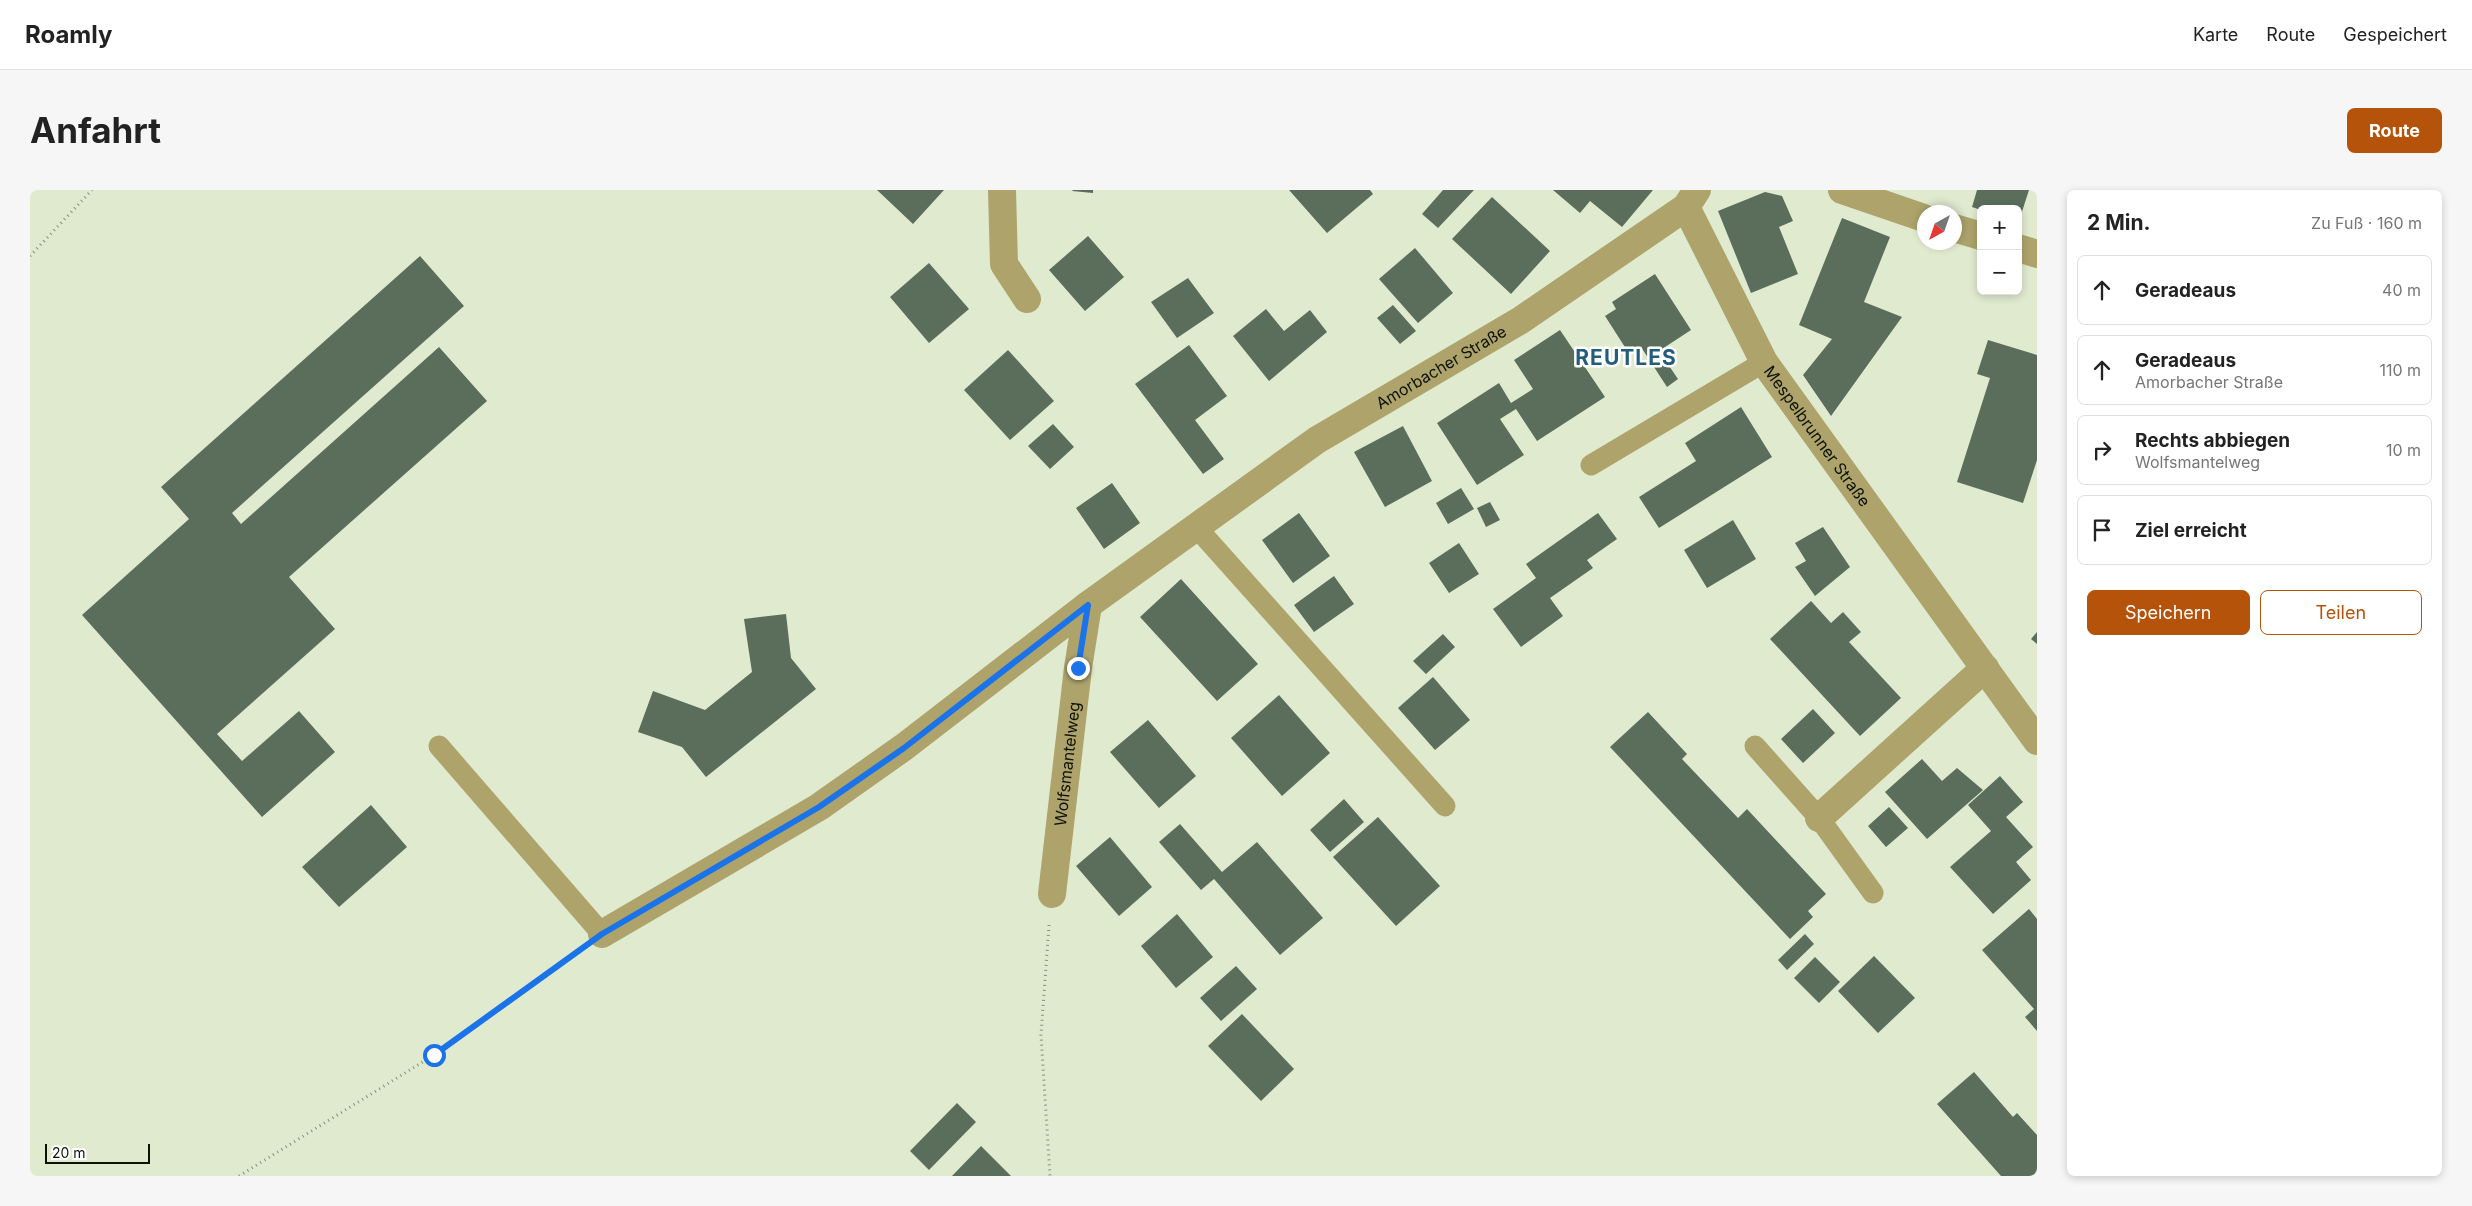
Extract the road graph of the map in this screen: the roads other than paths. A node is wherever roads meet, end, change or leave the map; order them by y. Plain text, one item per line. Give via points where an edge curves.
1 (1002, 190) edge
2 (1842, 190) edge
3 (1692, 198) edge
4 (1917, 216) edge
5 (1962, 230) edge
6 (1977, 235) edge
7 (2022, 249) edge
8 (2037, 254) edge
9 (1027, 300) dead end
10 (1764, 362) junction
11 (1591, 465) dead end
12 (1197, 528) junction
13 (1088, 605) junction
14 (1985, 668) junction
15 (2037, 741) edge
16 (439, 746) dead end
17 (1755, 746) dead end
18 (1445, 806) dead end
19 (1819, 818) junction
20 (1873, 893) dead end
21 (1052, 894) road end
22 (602, 934) joint

1 - 9 street via 1004,264
2 - 4 street
3 - 10 street, Mespelbrunner Straße
3 - 12 street, Amorbacher Straße via 1521,320 1317,440
5 - 6 street
7 - 8 street
10 - 11 lane
10 - 14 street, Mespelbrunner Straße
12 - 13 street, Amorbacher Straße
12 - 18 lane
13 - 21 street, Wolfsmantelweg
13 - 22 street, Amorbacher Straße via 904,748 819,807
14 - 15 street, Mespelbrunner Straße
14 - 19 street
16 - 22 lane
17 - 19 lane
19 - 20 lane

